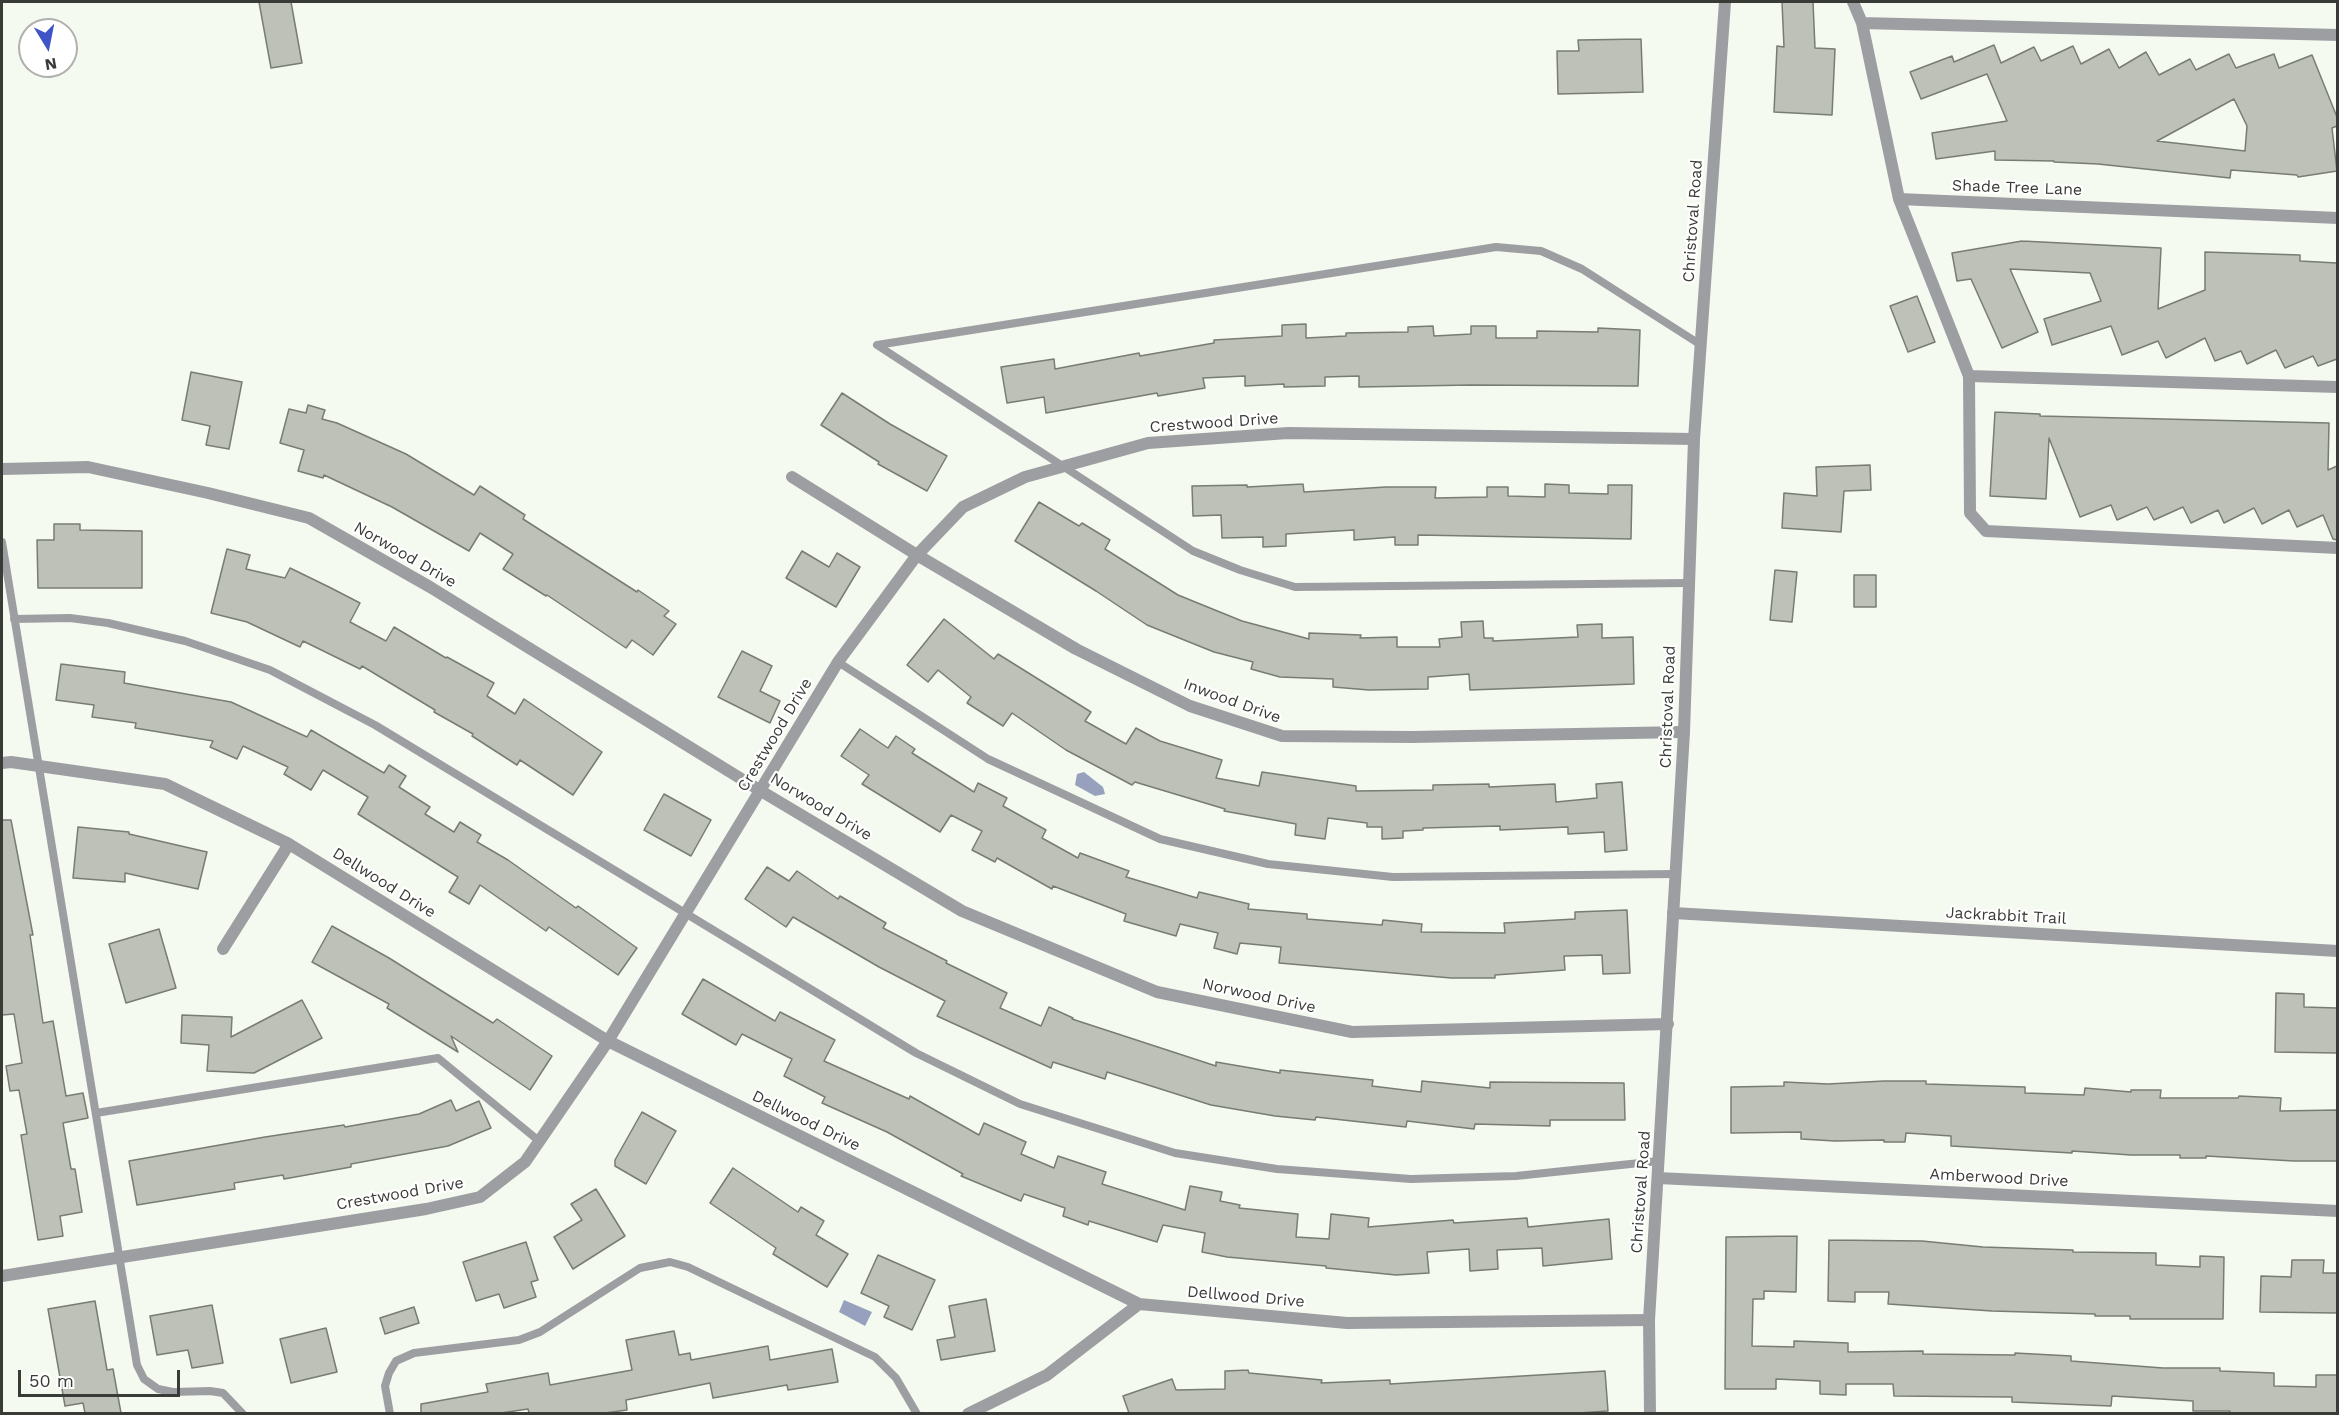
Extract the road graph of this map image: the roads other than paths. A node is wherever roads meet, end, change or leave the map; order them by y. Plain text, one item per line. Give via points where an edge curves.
1 (1725, 2) edge
2 (1853, 2) edge
3 (1862, 23) junction
4 (2337, 35) edge
5 (1899, 199) junction
6 (2337, 218) edge
7 (1701, 345) junction
8 (1969, 376) junction
9 (2337, 387) edge
10 (1694, 439) junction
11 (1063, 467) junction
12 (2, 469) edge
13 (792, 477) dead end
14 (2, 542) edge
15 (2337, 548) edge
16 (917, 555) junction
17 (1689, 583) junction
18 (14, 619) junction
19 (838, 662) junction
20 (1684, 732) junction
21 (2, 763) edge
22 (39, 766) junction
23 (761, 791) junction
24 (289, 844) junction
25 (1676, 874) junction
26 (1673, 913) junction
27 (687, 914) junction
28 (223, 949) dead end
29 (2337, 951) edge
30 (1668, 1024) junction
31 (608, 1041) junction
32 (96, 1113) junction
33 (539, 1141) junction
34 (1659, 1161) junction
35 (1658, 1178) junction
36 (2337, 1211) edge
37 (120, 1257) junction
38 (2, 1276) edge
39 (1139, 1304) junction
40 (1649, 1320) junction
41 (243, 1413) edge
42 (390, 1413) edge
43 (917, 1413) edge
44 (968, 1413) edge
45 (1650, 1413) edge

1 - 7 street, Christoval Road
2 - 3 street
3 - 4 street
3 - 5 street
5 - 6 street, Shade Tree Lane
5 - 8 street
7 - 10 street, Christoval Road
7 - 11 lane via 1582,269 1541,251 1496,247 877,345
8 - 9 street
8 - 15 street via 1970,513 1986,531
10 - 11 street, Crestwood Drive via 1288,433 1148,443
10 - 17 street, Christoval Road
11 - 16 street, Crestwood Drive via 1024,477 963,507
11 - 17 lane via 1193,551 1295,587
12 - 23 street, Norwood Drive via 88,466 309,518 430,587
13 - 16 street, Inwood Drive
14 - 18 lane
16 - 19 street, Crestwood Drive
16 - 20 street, Inwood Drive via 1076,649 1190,706 1282,736
17 - 20 street, Christoval Road
18 - 22 lane
18 - 27 lane via 108,622 185,641 270,670 375,725
19 - 23 street, Crestwood Drive
19 - 25 lane via 987,759 1160,839 1268,864 1393,877
20 - 25 street, Christoval Road
21 - 22 street, Dellwood Drive
22 - 24 street, Dellwood Drive via 165,784
22 - 32 lane
23 - 27 street, Crestwood Drive
23 - 30 street, Norwood Drive via 962,911 1157,992 1352,1032
24 - 28 street
24 - 31 street, Dellwood Drive
25 - 26 street, Christoval Road
26 - 29 street, Jackrabbit Trail
26 - 30 street, Christoval Road
27 - 31 street, Crestwood Drive
27 - 34 lane via 916,1053 979,1084 1020,1104 1175,1153 1277,1169 1411,1179 1516,1176
30 - 34 street, Christoval Road
31 - 33 street, Crestwood Drive
31 - 39 street, Dellwood Drive
32 - 33 lane via 438,1058
32 - 37 lane
33 - 37 street, Crestwood Drive via 525,1162 480,1197
34 - 35 street, Christoval Road
35 - 36 street, Amberwood Drive
35 - 40 street, Christoval Road
37 - 38 street, Crestwood Drive
37 - 41 lane via 137,1365 144,1379 158,1389 172,1392 223,1393
39 - 40 street, Dellwood Drive via 1347,1323
39 - 44 street via 1047,1375
40 - 45 street, Christoval Road
42 - 43 lane via 385,1386 396,1361 414,1353 519,1340 540,1332 640,1268 670,1262 688,1267 875,1357 896,1378

